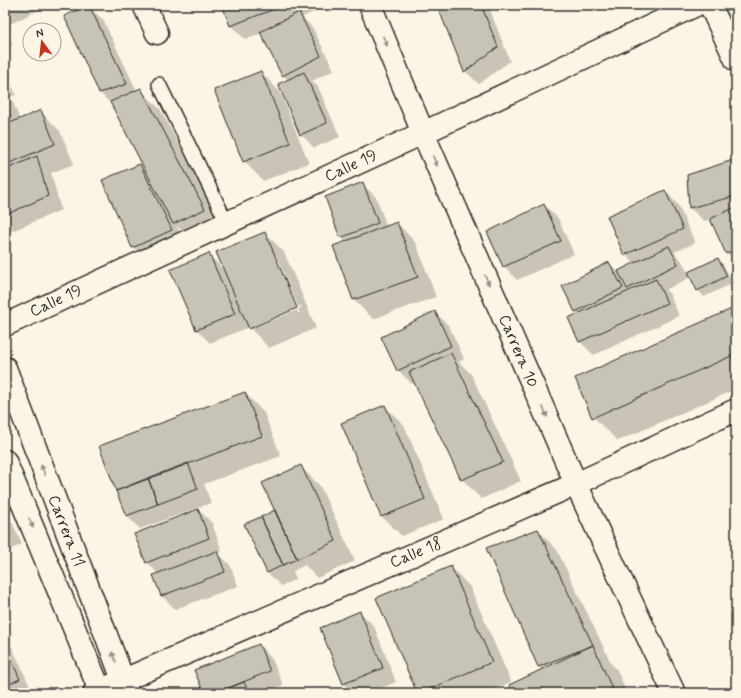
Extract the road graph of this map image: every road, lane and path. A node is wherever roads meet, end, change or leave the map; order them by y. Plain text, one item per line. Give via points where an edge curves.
1 (144, 5) edge
2 (370, 5) edge
3 (696, 5) edge
4 (710, 5) edge
5 (157, 33) dead end
6 (736, 60) edge
7 (159, 84) dead end
8 (423, 133) junction
9 (227, 223) junction
10 (5, 325) edge
11 (5, 368) edge
12 (736, 410) edge
13 (5, 461) edge
14 (576, 484) junction
15 (125, 686) edge
16 (99, 692) edge
17 (674, 693) edge

1 - 5 street
2 -> 8 street, Carrera 10
3 - 8 street, Calle 19
4 - 6 street
7 - 9 lane
8 - 9 street, Calle 19
8 -> 14 street, Carrera 10
9 - 10 street, Calle 19
15 -> 11 street, Carrera 11
12 - 14 street, Calle 18
13 -> 16 street, Carrera 11
14 - 15 street, Calle 18
14 - 17 street, Carrera 10
15 - 16 street, Calle 18

